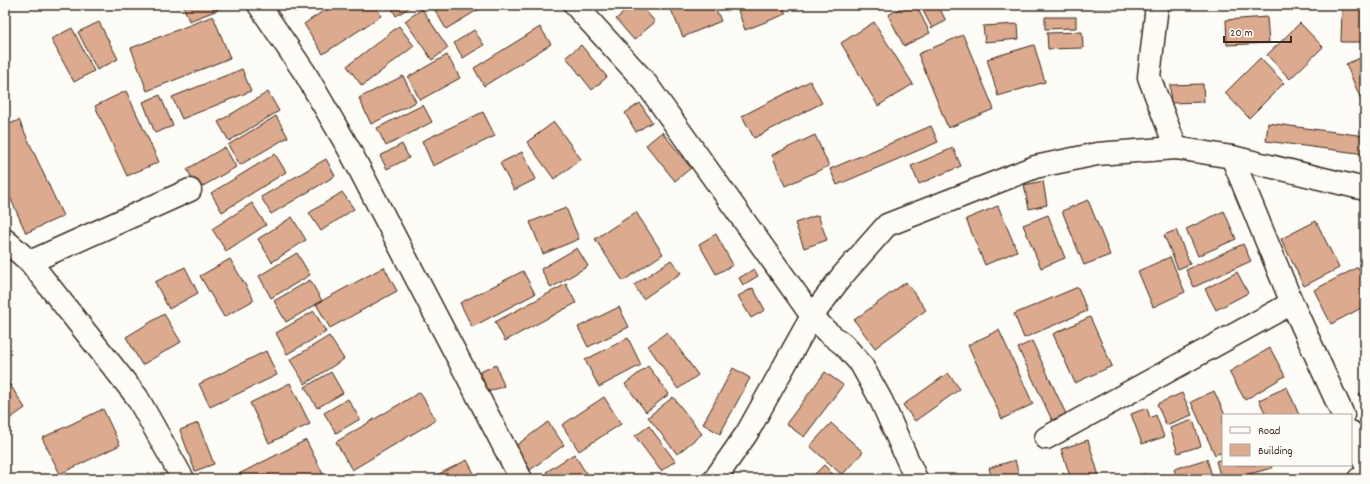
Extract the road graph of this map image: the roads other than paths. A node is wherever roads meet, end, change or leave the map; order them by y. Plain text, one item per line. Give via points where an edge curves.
1 (259, 5) edge
2 (575, 5) edge
3 (1157, 5) edge
4 (1176, 148) junction
5 (1232, 156) junction
6 (1365, 189) edge
7 (190, 190) dead end
8 (5, 240) edge
9 (30, 262) junction
10 (1292, 303) junction
11 (812, 316) junction
12 (1343, 414) edge
13 (1352, 434) edge
14 (1046, 438) dead end
15 (1365, 463) edge
16 (1365, 477) edge
17 (183, 479) edge
18 (521, 479) edge
19 (716, 479) edge
20 (916, 479) edge
21 (1359, 479) edge

1 - 18 street via 305,73 349,149
2 - 11 street via 645,82
3 - 4 street via 1149,77
4 - 5 street
4 - 11 street via 1097,154 1036,167 887,225 842,276
5 - 6 street
5 - 10 street
7 - 9 street
8 - 9 street
9 - 17 street via 138,396
10 - 12 street
10 - 14 street
11 - 19 street via 747,433
11 - 20 street via 861,364
13 - 15 street
16 - 21 street

